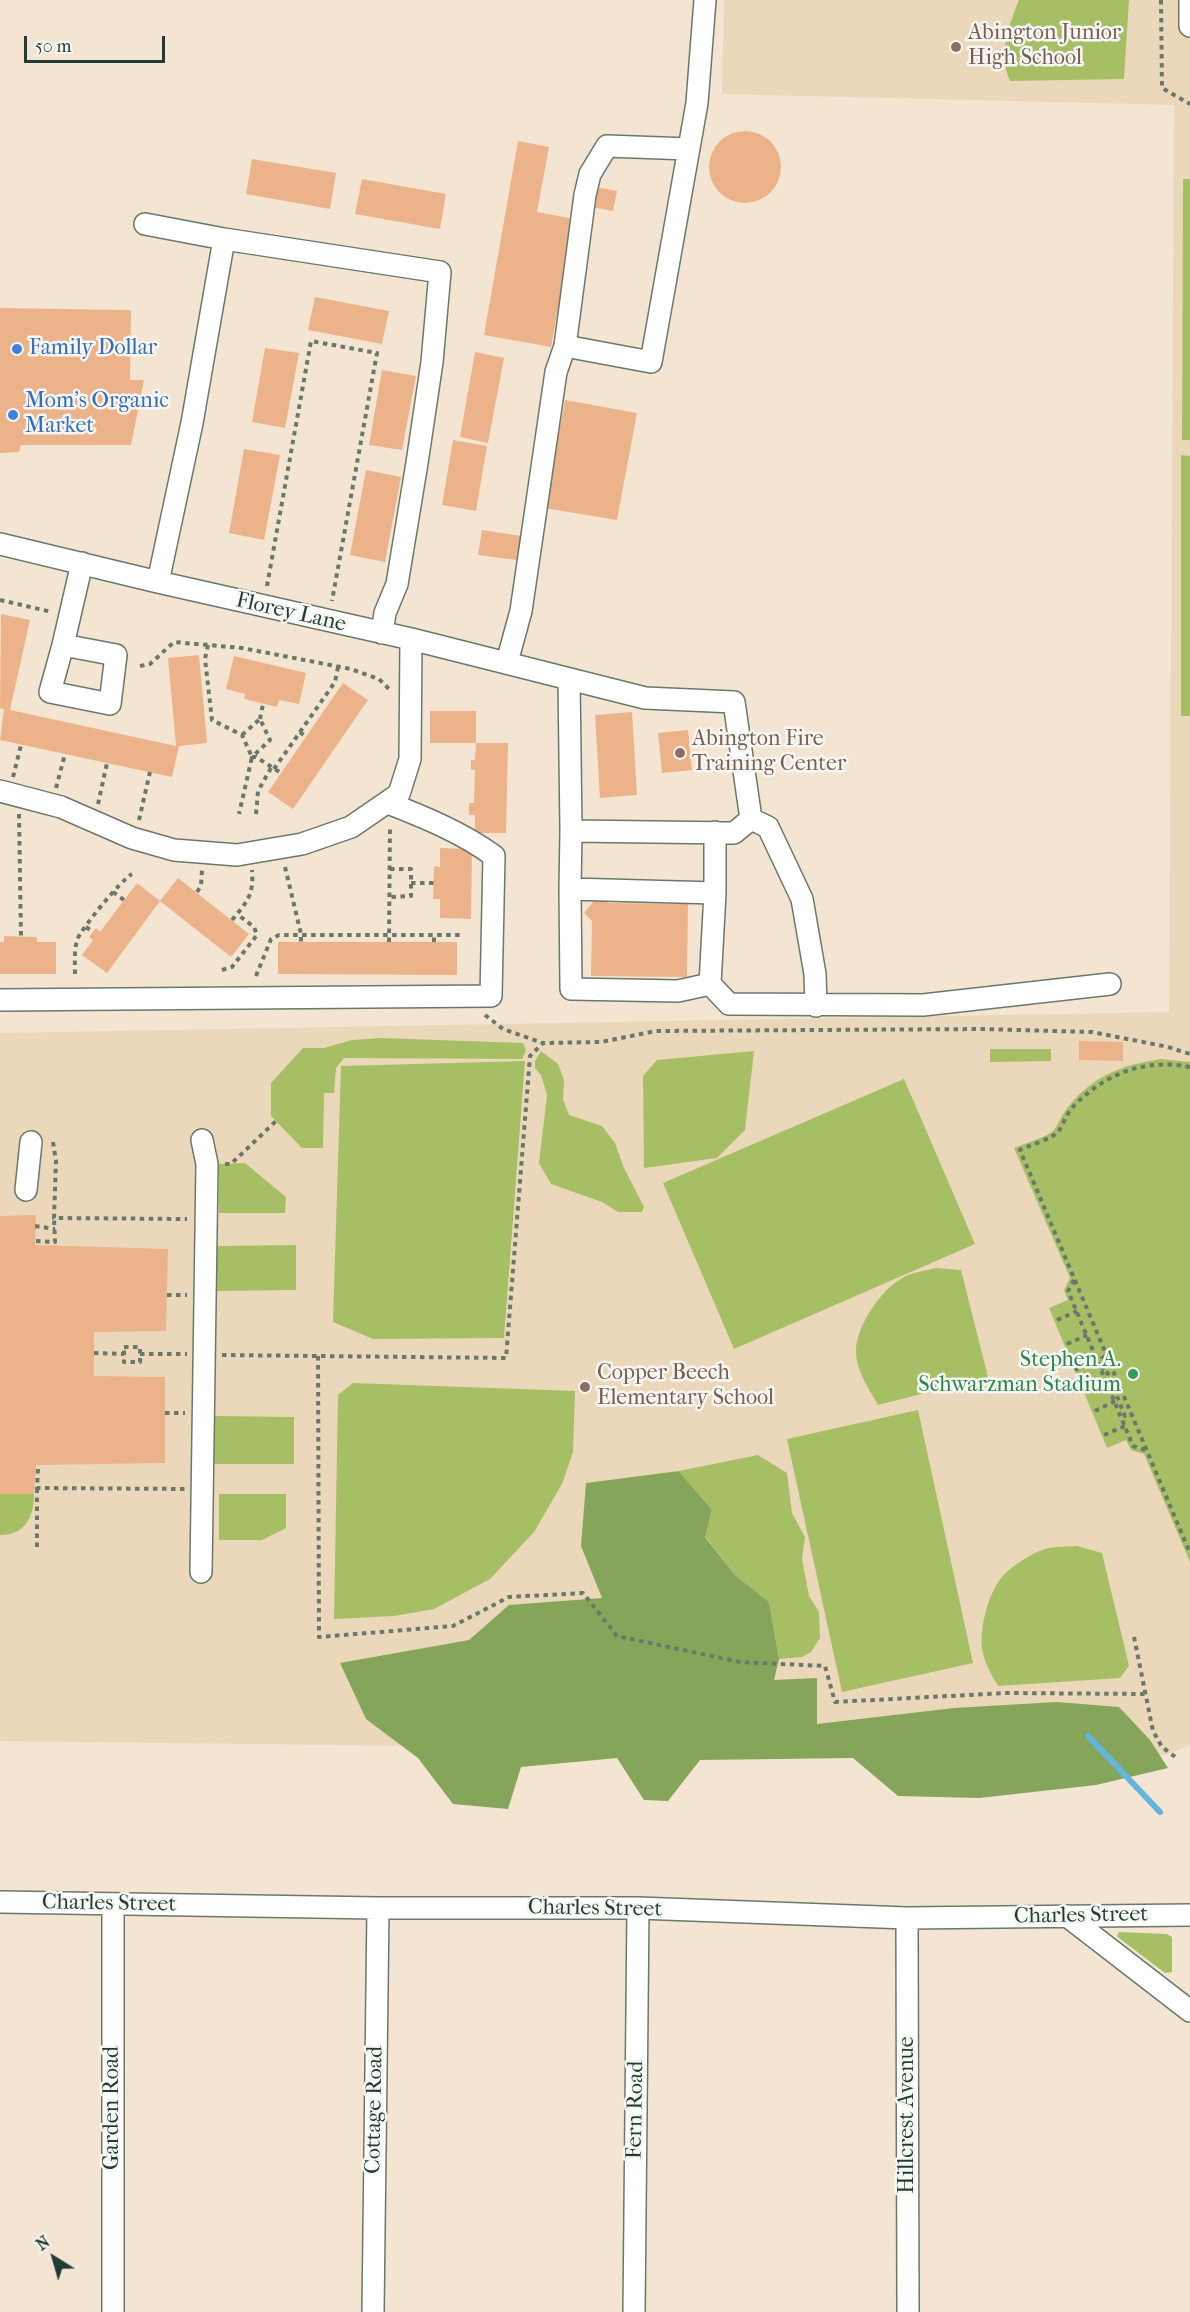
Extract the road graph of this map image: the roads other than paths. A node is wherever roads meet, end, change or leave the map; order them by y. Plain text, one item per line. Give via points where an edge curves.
1 (705, 0) edge
2 (1190, 0) edge
3 (1190, 26) edge
4 (689, 149) junction
5 (146, 224) dead end
6 (224, 239) junction
7 (565, 346) junction
8 (0, 544) edge
9 (82, 563) junction
10 (158, 582) junction
11 (382, 633) junction
12 (411, 639) junction
13 (63, 645) dead end
14 (507, 662) junction
15 (575, 680) junction
16 (6, 784) edge
17 (388, 803) junction
18 (752, 819) junction
19 (571, 831) junction
20 (715, 832) junction
21 (570, 889) junction
22 (715, 894) junction
23 (710, 984) junction
24 (1110, 984) dead end
25 (0, 1000) edge
26 (816, 1006) junction
27 (202, 1140) dead end
28 (31, 1142) dead end
29 (26, 1190) dead end
30 (201, 1572) dead end
31 (0, 1902) edge
32 (113, 1905) junction
33 (378, 1908) junction
34 (638, 1908) junction
35 (1190, 1915) edge
36 (1067, 1916) junction
37 (907, 1918) junction
38 (1190, 2011) edge
39 (113, 2312) edge
40 (373, 2312) edge
41 (634, 2312) edge
42 (908, 2312) edge

1 - 4 street via 697,103
2 - 3 street
4 - 7 street via 607,146 590,174 585,195
4 - 7 street via 651,362
5 - 6 street
6 - 10 street via 192,423
6 - 11 street via 440,272 432,362 397,584
7 - 14 street via 556,372 520,611
8 - 9 street, Florey Lane
9 - 10 street, Florey Lane
9 - 13 street
10 - 11 street, Florey Lane
11 - 12 street, Florey Lane
12 - 14 street, Florey Lane
12 - 17 street via 410,759 399,794
14 - 15 street, Florey Lane
15 - 18 street, Florey Lane via 645,698 734,702
15 - 19 street
16 - 17 street via 132,838 174,850 237,855 302,844 351,827
17 - 25 street via 479,845 494,856 491,996
18 - 20 street via 734,832
18 - 26 street via 768,827 802,899 815,974
19 - 20 street
19 - 21 street
20 - 22 street
21 - 22 street
21 - 23 street via 571,989 678,991
22 - 23 street
23 - 26 street via 729,1004
24 - 26 street via 923,1005
27 - 30 street via 207,1164
28 - 29 street
31 - 32 street, Charles Street
32 - 33 street, Charles Street
32 - 39 street, Garden Road
33 - 34 street, Charles Street
33 - 40 street, Cottage Road
34 - 37 street, Charles Street
34 - 41 street, Fern Road
35 - 36 street, Charles Street
36 - 37 street, Charles Street
36 - 38 street
37 - 42 street, Hillcrest Avenue

